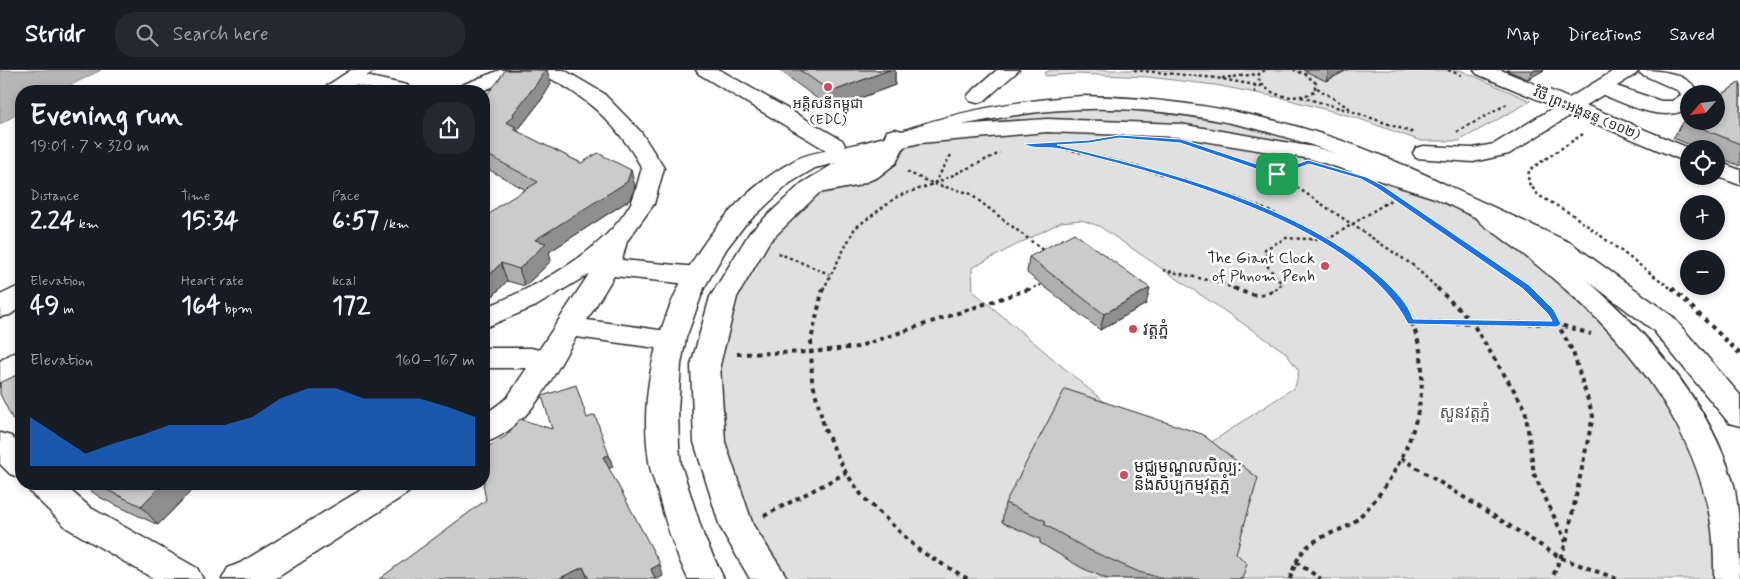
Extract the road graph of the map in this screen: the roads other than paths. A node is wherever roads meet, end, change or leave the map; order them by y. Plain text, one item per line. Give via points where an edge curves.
1 (518, 70) edge
2 (548, 70) edge
3 (706, 70) edge
4 (1009, 70) edge
5 (1629, 70) edge
6 (1648, 70) edge
7 (358, 74) edge
8 (1475, 74) edge
9 (341, 85) edge
10 (389, 85) edge
11 (479, 85) edge
12 (1682, 85) edge
13 (1600, 87) junction
14 (976, 97) junction
15 (1680, 105) edge
16 (1570, 106) junction
17 (893, 129) junction
18 (1410, 142) junction
19 (834, 145) junction
20 (1680, 152) edge
21 (1725, 172) edge
22 (1740, 178) edge
23 (775, 183) junction
24 (812, 187) junction
25 (617, 239) junction
26 (607, 267) junction
27 (697, 276) junction
28 (15, 298) edge
29 (0, 308) edge
30 (490, 316) edge
31 (570, 327) junction
32 (671, 340) junction
33 (490, 358) edge
34 (547, 364) junction
35 (15, 365) edge
36 (0, 376) edge
37 (1736, 402) edge
38 (490, 427) edge
39 (0, 446) edge
40 (15, 460) edge
41 (49, 490) edge
42 (387, 490) edge
43 (185, 579) edge
44 (240, 579) edge
45 (706, 579) edge
46 (770, 579) edge
47 (1732, 579) edge

1 - 11 street
2 - 25 street via 571,79 596,96 640,141 654,168 642,204
3 - 19 street
4 - 14 street
5 - 13 street
6 - 12 street
7 - 9 street
7 - 10 street
8 - 16 street, វិថី ព្រះអង្គនន្ទ (១០២)
13 - 15 street via 1659,107
13 - 16 street
14 - 17 street via 927,109
14 - 18 street via 1028,90 1099,87 1173,92 1249,104
16 - 18 street via 1498,159
16 - 20 street, វិថី ព្រះអង្គនន្ទ (១០២)
17 - 19 street
17 - 24 street
17 - 47 street via 1032,106 1080,102 1163,106 1248,120 1335,144 1422,180 1501,225 1576,281 1642,349 1686,410 1717,478 1733,550
18 - 37 street via 1457,175 1507,200 1582,251 1651,309
19 - 23 street
21 - 22 street
23 - 24 street
23 - 27 street via 724,233
24 - 46 street via 799,195 753,243 733,276 717,314 707,354 705,408 714,467 738,529
25 - 26 street
25 - 30 street via 571,276 510,309
26 - 27 street
26 - 31 street
27 - 32 street via 682,306
28 - 29 street
31 - 32 street
31 - 34 street
32 - 45 street via 665,379 664,456 692,555
33 - 34 street via 531,358
34 - 38 street via 518,406
35 - 36 street
39 - 40 street
41 - 43 street via 79,518
42 - 44 street via 250,576

